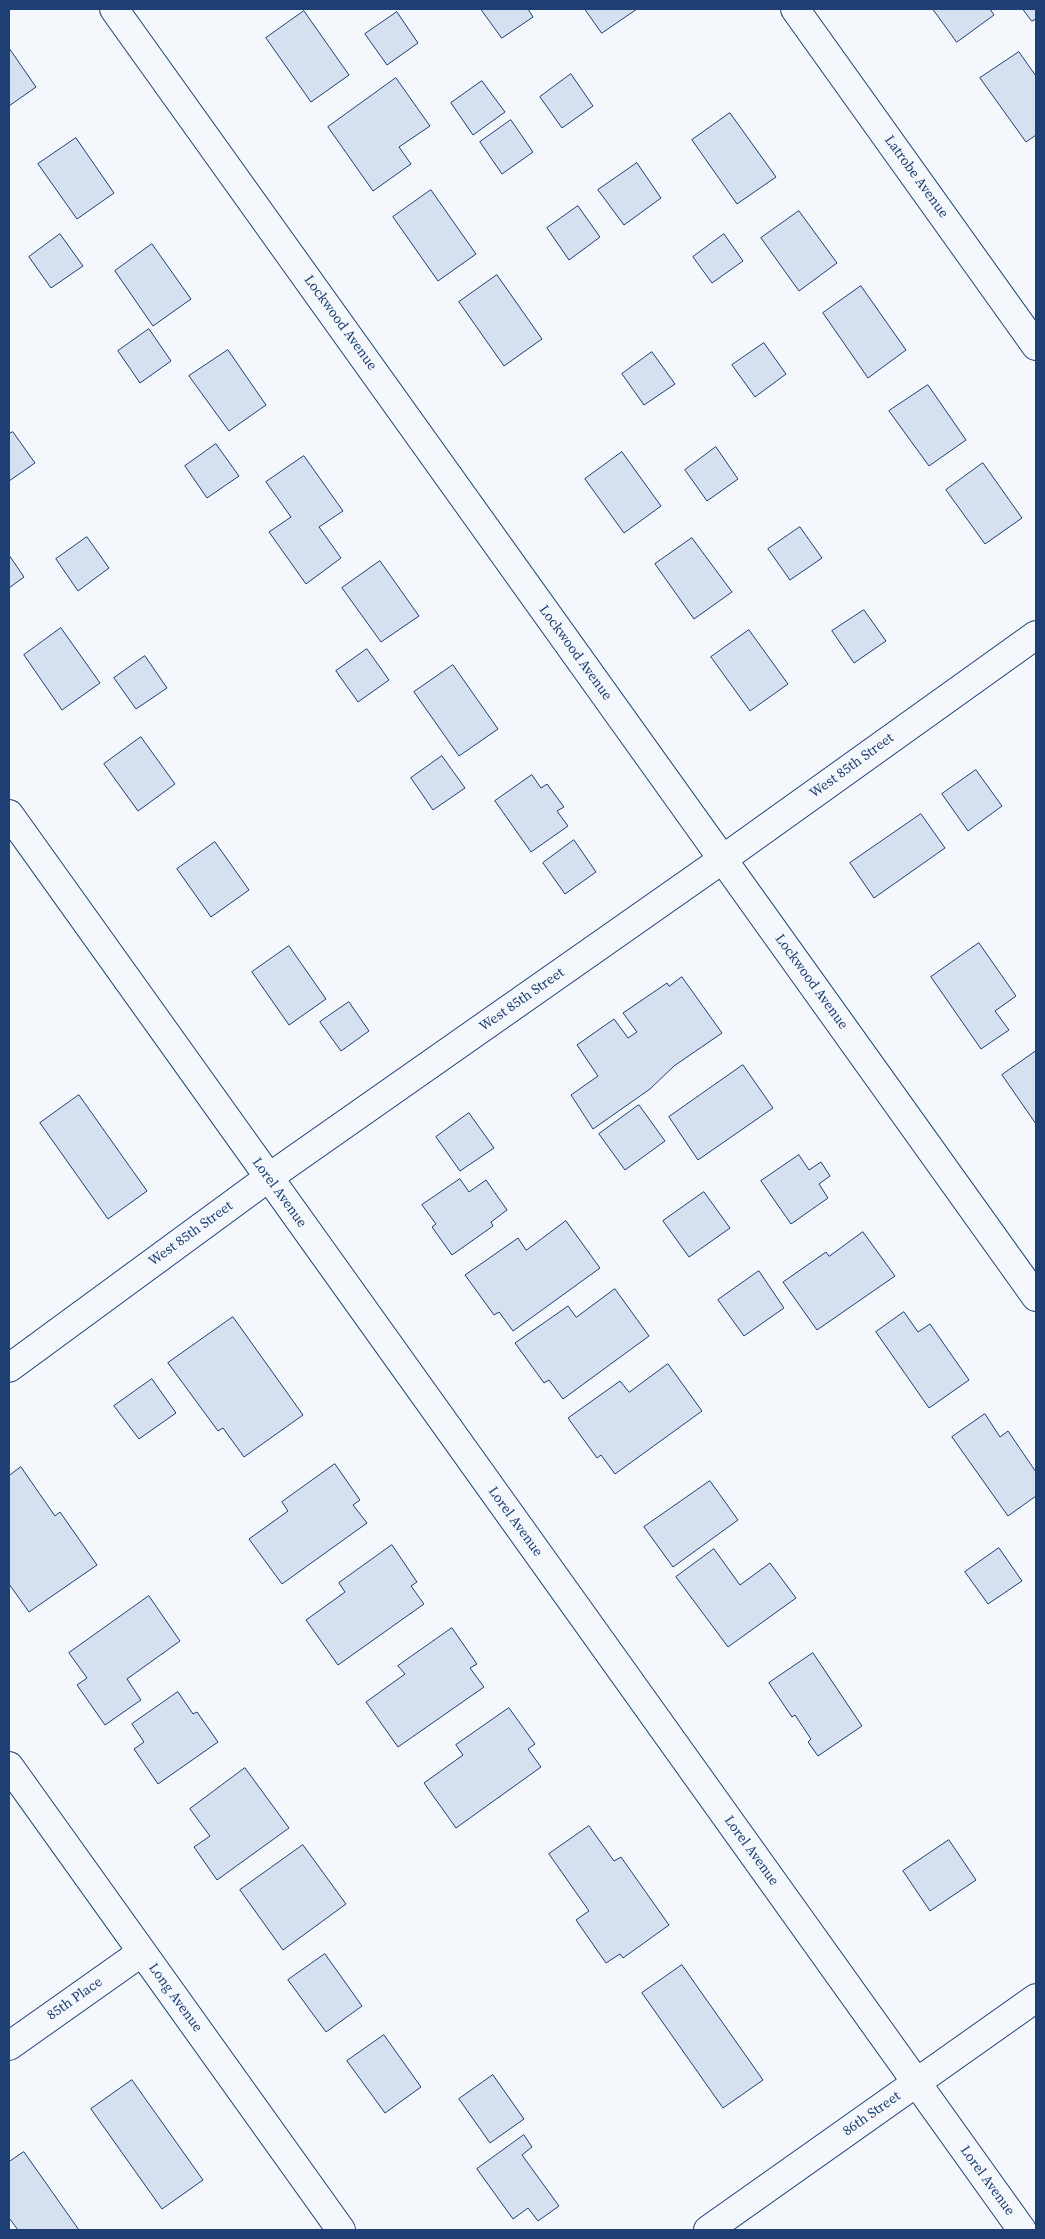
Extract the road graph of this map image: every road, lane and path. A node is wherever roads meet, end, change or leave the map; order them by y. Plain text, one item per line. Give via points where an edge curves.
1 (114, 9) edge
2 (795, 9) edge
3 (1036, 346) edge
4 (1036, 635) edge
5 (9, 814) edge
6 (723, 859) junction
7 (268, 1178) junction
8 (1036, 1297) edge
9 (9, 1368) edge
10 (9, 1766) edge
11 (142, 1952) junction
12 (1036, 1998) edge
13 (9, 2046) edge
14 (917, 2082) junction
15 (341, 2230) edge
16 (708, 2230) edge
17 (1022, 2230) edge

1 - 6 street, Lockwood Avenue
2 - 3 street, Latrobe Avenue
4 - 6 street, West 85th Street
5 - 7 street, Lorel Avenue
6 - 7 street, West 85th Street
6 - 8 street, Lockwood Avenue
7 - 9 street, West 85th Street
7 - 14 street, Lorel Avenue
10 - 11 street, Long Avenue
11 - 13 street, 85th Place
11 - 15 street, Long Avenue
12 - 14 street, 86th Street
14 - 16 street, 86th Street
14 - 17 street, Lorel Avenue

